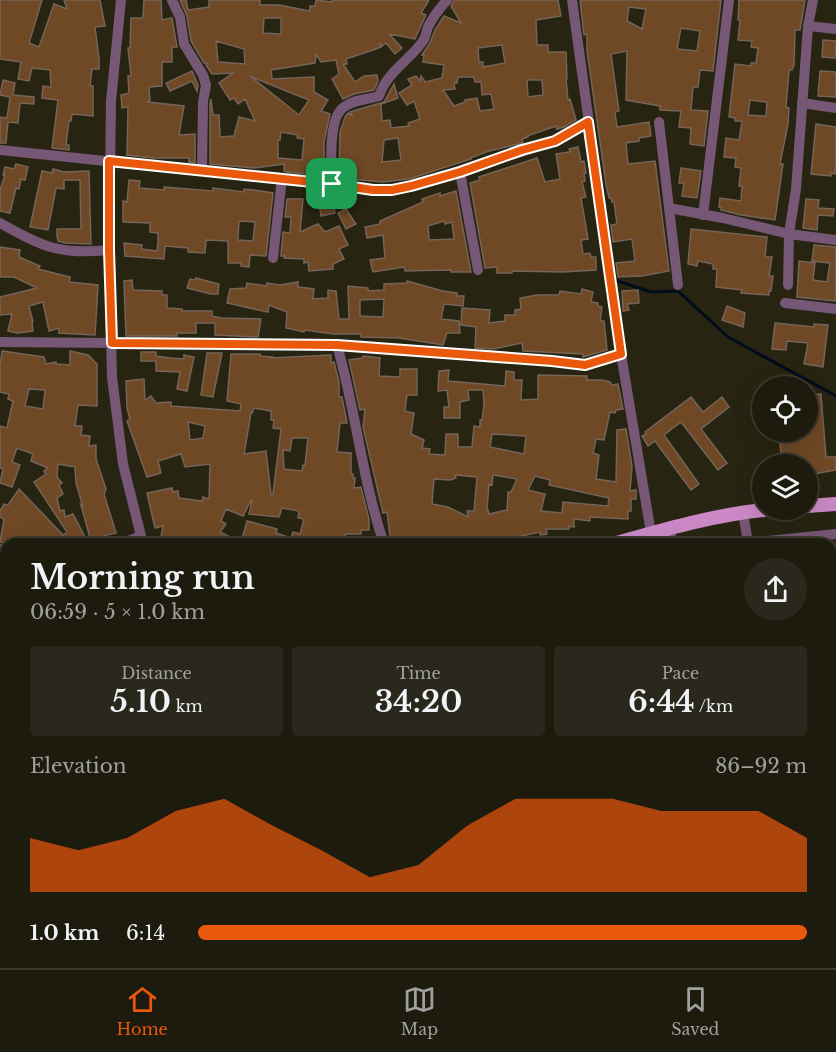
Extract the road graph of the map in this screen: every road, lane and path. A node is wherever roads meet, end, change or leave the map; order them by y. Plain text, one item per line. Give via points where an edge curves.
1 (121, 0) edge
2 (172, 0) edge
3 (447, 0) edge
4 (572, 0) edge
5 (729, 0) edge
6 (813, 0) edge
7 (808, 26) junction
8 (836, 29) edge
9 (802, 103) junction
10 (836, 108) edge
11 (588, 122) junction
12 (659, 122) dead end
13 (0, 150) edge
14 (109, 161) junction
15 (202, 170) junction
16 (460, 172) junction
17 (282, 178) junction
18 (332, 184) junction
19 (669, 208) junction
20 (704, 215) junction
21 (0, 224) edge
22 (789, 234) junction
23 (836, 240) edge
24 (109, 250) junction
25 (273, 258) dead end
26 (478, 270) dead end
27 (678, 285) dead end
28 (788, 285) dead end
29 (785, 303) dead end
30 (836, 309) edge
31 (0, 343) edge
32 (112, 343) junction
33 (337, 345) junction
34 (621, 354) junction
35 (836, 504) edge
36 (818, 505) edge
37 (752, 511) edge
38 (743, 512) junction
39 (665, 529) junction
40 (651, 533) junction
41 (836, 534) edge
42 (142, 538) edge
43 (382, 538) edge
44 (634, 538) edge
45 (672, 538) edge
46 (744, 538) edge
47 (799, 538) edge

1 - 14 street
2 - 15 street via 180,17 184,44 206,85 202,102
3 - 18 street via 428,27 425,40 396,68 379,96 355,101 338,113 332,145
4 - 11 street
5 - 20 street
6 - 7 street
7 - 8 street
7 - 9 street
9 - 10 street
9 - 22 street
11 - 16 street via 555,141
11 - 34 street
12 - 19 street
13 - 14 street
14 - 15 street
14 - 24 street
15 - 17 street
16 - 18 street via 392,190
16 - 26 street
17 - 18 street
17 - 25 street
19 - 20 street
19 - 27 street
20 - 22 street
21 - 24 street via 62,251
22 - 23 street
22 - 28 street
24 - 32 street
29 - 30 street
31 - 32 street
32 - 33 street
32 - 42 street via 112,377 123,464
33 - 34 street via 585,365
33 - 43 street via 370,501
34 - 40 street
35 - 36 main road
37 - 38 main road
38 - 39 main road
38 - 46 street
39 - 40 main road
39 - 45 street
40 - 44 main road
41 - 47 street

